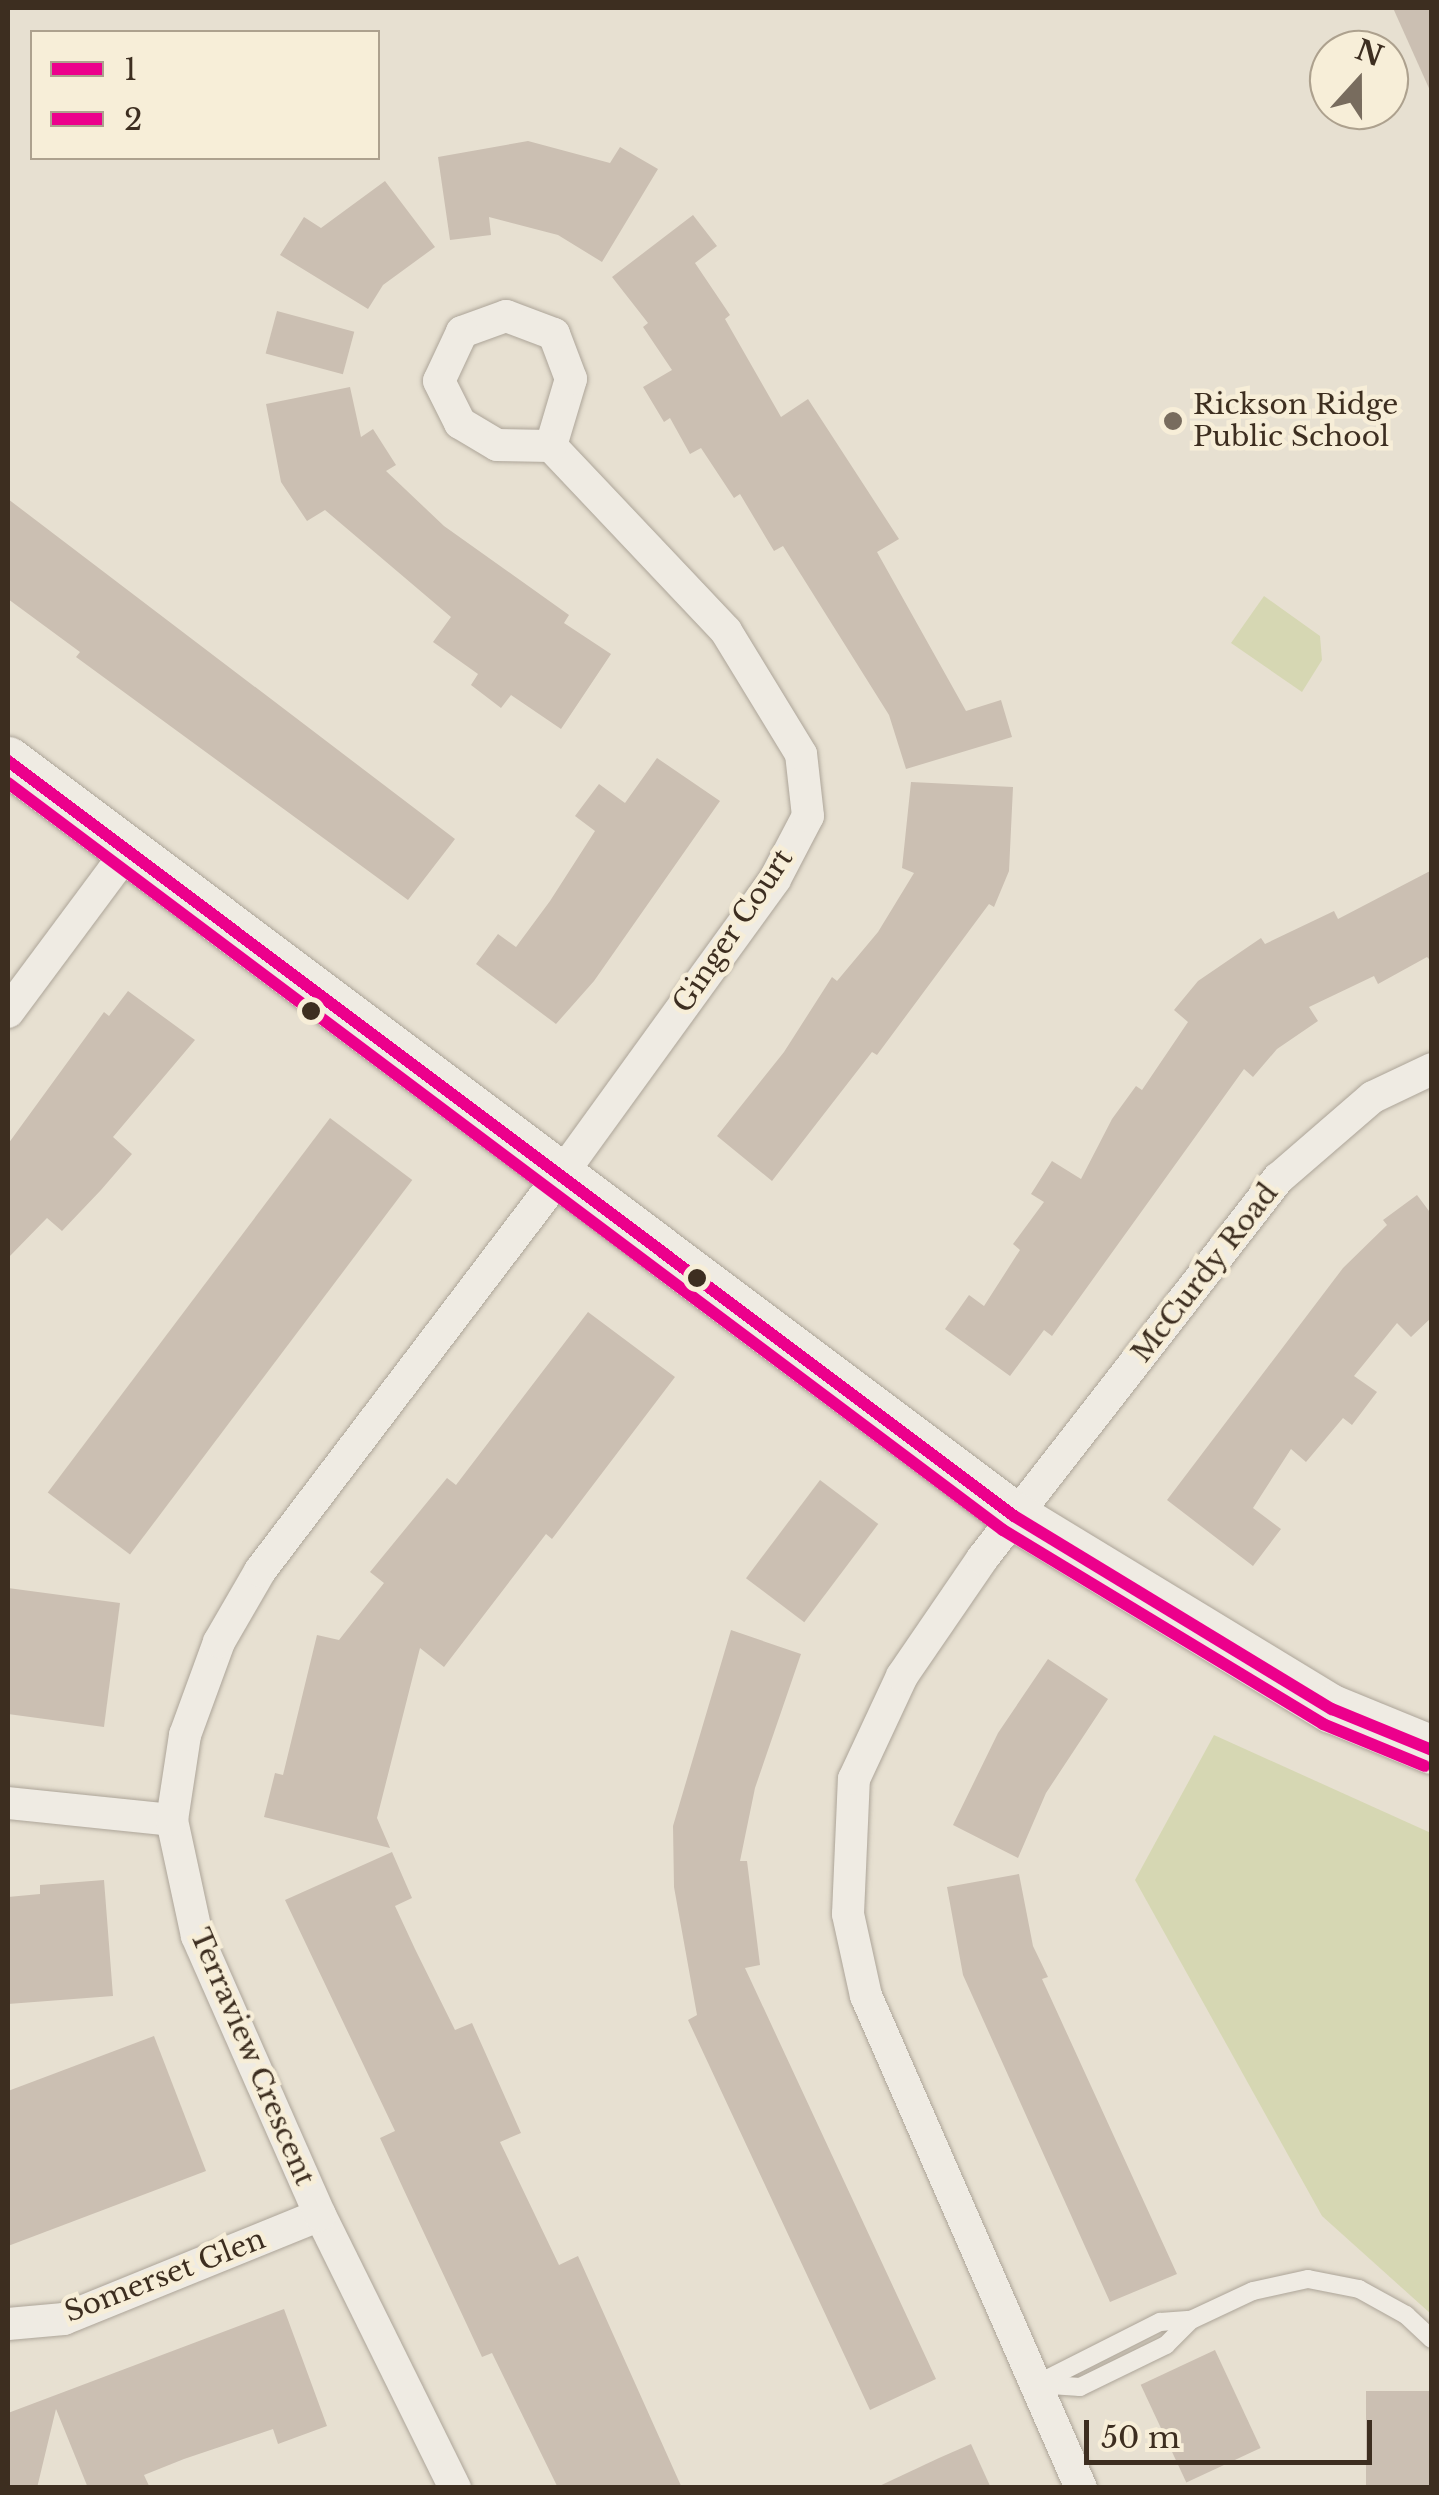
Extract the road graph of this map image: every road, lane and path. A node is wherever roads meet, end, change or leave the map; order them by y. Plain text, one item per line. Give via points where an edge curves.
1 (551, 446) junction
2 (8, 761) edge
3 (129, 849) junction
4 (8, 1012) edge
5 (1432, 1068) edge
6 (561, 1175) junction
7 (1014, 1516) junction
8 (1432, 1750) edge
9 (8, 1803) edge
10 (172, 1820) junction
11 (320, 2216) junction
12 (1191, 2320) junction
13 (8, 2324) edge
14 (1432, 2339) edge
15 (1036, 2384) junction
16 (455, 2488) edge
17 (1081, 2488) edge

1 - 1 street via 571,379 554,334 506,316 462,332 439,381 460,423 497,446
1 - 6 street, Ginger Court via 726,631 801,754 808,816 775,878
2 - 3 main road
3 - 4 street
3 - 6 main road
5 - 7 street, McCurdy Road via 1373,1097 1279,1178
6 - 7 main road
6 - 10 street, Terraview Crescent via 260,1571 219,1642 185,1736
7 - 8 main road via 1332,1710
7 - 15 street via 902,1676 854,1779 848,1914 866,1996
9 - 10 street
10 - 11 street, Terraview Crescent via 197,1936
11 - 13 street, Somerset Glen via 64,2319
11 - 16 street, Terraview Crescent
12 - 14 lane via 1254,2291 1308,2279 1359,2289 1406,2315
12 - 15 lane via 1160,2322
12 - 15 lane via 1166,2345 1080,2387
15 - 17 street

